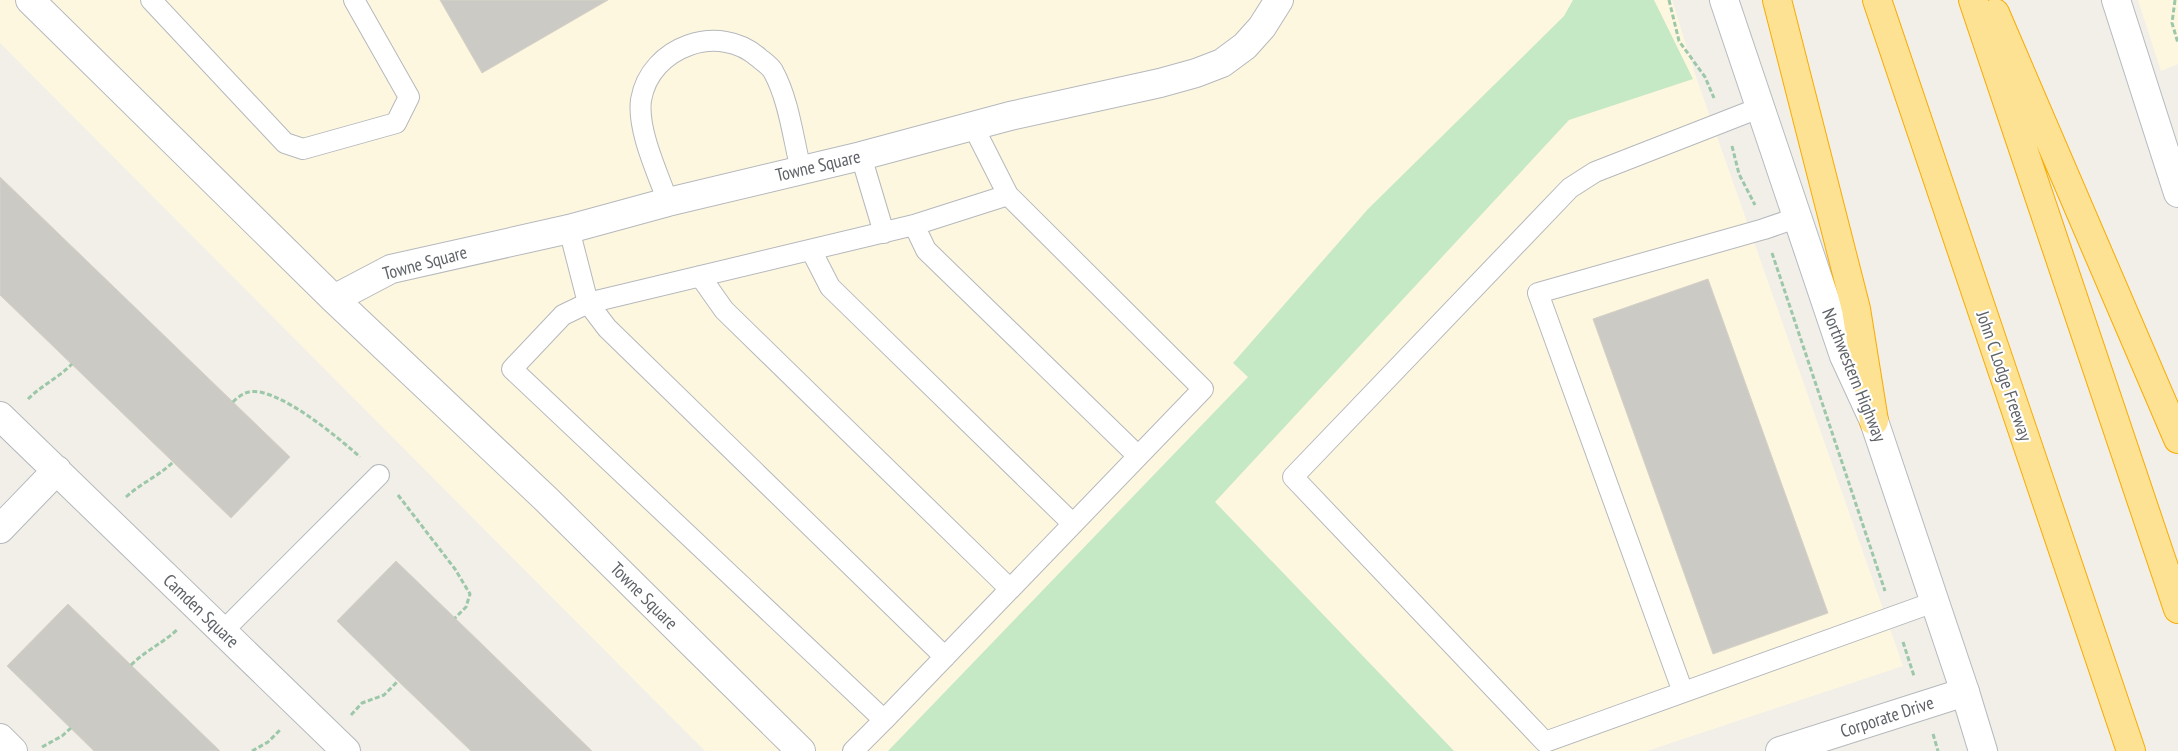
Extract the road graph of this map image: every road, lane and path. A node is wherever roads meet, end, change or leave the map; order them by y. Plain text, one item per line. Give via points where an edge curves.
1 (30, 0) edge
2 (151, 0) edge
3 (354, 0) edge
4 (1279, 0) edge
5 (1669, 0) edge
6 (1724, 0) edge
7 (1777, 0) edge
8 (1877, 0) edge
9 (1973, 0) edge
10 (1989, 0) edge
11 (2116, 0) edge
12 (2175, 0) edge
13 (2178, 43) edge
14 (1717, 105) dead end
15 (1759, 108) junction
16 (973, 126) junction
17 (1734, 150) dead end
18 (862, 156) junction
19 (2172, 157) edge
20 (801, 170) junction
21 (2178, 193) edge
22 (1008, 195) junction
23 (1752, 197) dead end
24 (668, 202) junction
25 (1796, 218) junction
26 (914, 225) junction
27 (569, 229) junction
28 (884, 232) junction
29 (811, 250) junction
30 (1773, 258) dead end
31 (700, 276) junction
32 (334, 299) junction
33 (588, 303) junction
34 (72, 364) dead end
35 (3, 419) edge
36 (1874, 421) junction
37 (2178, 439) edge
38 (1138, 456) junction
39 (173, 462) dead end
40 (57, 470) junction
41 (379, 475) dead end
42 (105, 517) junction
43 (1073, 524) junction
44 (0, 529) edge
45 (1010, 589) junction
46 (1886, 595) dead end
47 (1934, 602) junction
48 (198, 608) junction
49 (2178, 609) edge
50 (222, 632) junction
51 (1901, 636) dead end
52 (945, 657) junction
53 (131, 665) dead end
54 (1914, 676) dead end
55 (398, 681) dead end
56 (1682, 692) junction
57 (1966, 692) junction
58 (884, 720) junction
59 (71, 728) dead end
60 (0, 738) edge
61 (1934, 739) dead end
62 (338, 743) edge
63 (26, 750) edge
64 (802, 751) edge
65 (853, 751) edge
66 (1780, 751) edge
67 (1938, 751) edge
68 (1983, 751) edge
69 (2131, 751) edge

1 - 32 street, Towne Square
2 - 3 lane via 285,142 303,149 396,123 409,97
4 - 16 street, Towne Square via 1262,27 1222,63 1160,83
5 - 14 path via 1679,41 1705,77
6 - 15 street, Northwestern Highway
7 - 36 highway via 1856,309
8 - 69 highway, John C Lodge Freeway
9 - 49 highway
10 - 37 highway
11 - 19 street
12 - 13 path via 2172,23
15 - 25 street, Northwestern Highway
15 - 56 lane via 1595,172 1570,188 1294,477 1546,742
16 - 18 street, Towne Square
16 - 22 lane
17 - 23 path via 1739,174
18 - 20 street, Towne Square
18 - 28 lane
19 - 21 street
20 - 24 street, Towne Square
20 - 24 lane via 783,96 772,70 751,50 725,41 697,41 671,53 651,73 641,100 643,128
22 - 26 lane
22 - 38 lane via 1203,388
24 - 27 street, Towne Square
25 - 36 street, Northwestern Highway via 1844,356
25 - 56 lane via 1538,293
26 - 28 lane
26 - 38 lane via 926,250
27 - 32 street, Towne Square via 391,269
27 - 33 lane
28 - 29 lane
29 - 31 lane
29 - 43 lane via 830,287
30 - 46 path
31 - 33 lane
31 - 45 lane via 724,310
32 - 64 street, Towne Square via 548,501
33 - 52 lane via 607,328
33 - 58 lane via 562,315 512,369
34 - 35 path
35 - 40 street, Camden Square
36 - 47 street, Northwestern Highway
38 - 43 lane
39 - 42 path via 161,474 138,486
40 - 42 street, Camden Square
40 - 44 street
41 - 50 lane
42 - 48 street, Camden Square
43 - 45 lane
45 - 52 lane
47 - 56 lane
47 - 57 street, Northwestern Highway
48 - 50 street, Camden Square
48 - 53 path via 164,642
50 - 62 street, Camden Square
51 - 54 path
52 - 58 lane
55 - 62 path via 384,695 362,703
57 - 66 street, Corporate Drive
57 - 68 street, Northwestern Highway
58 - 65 lane
59 - 63 path via 62,736
60 - 63 street
61 - 67 path

